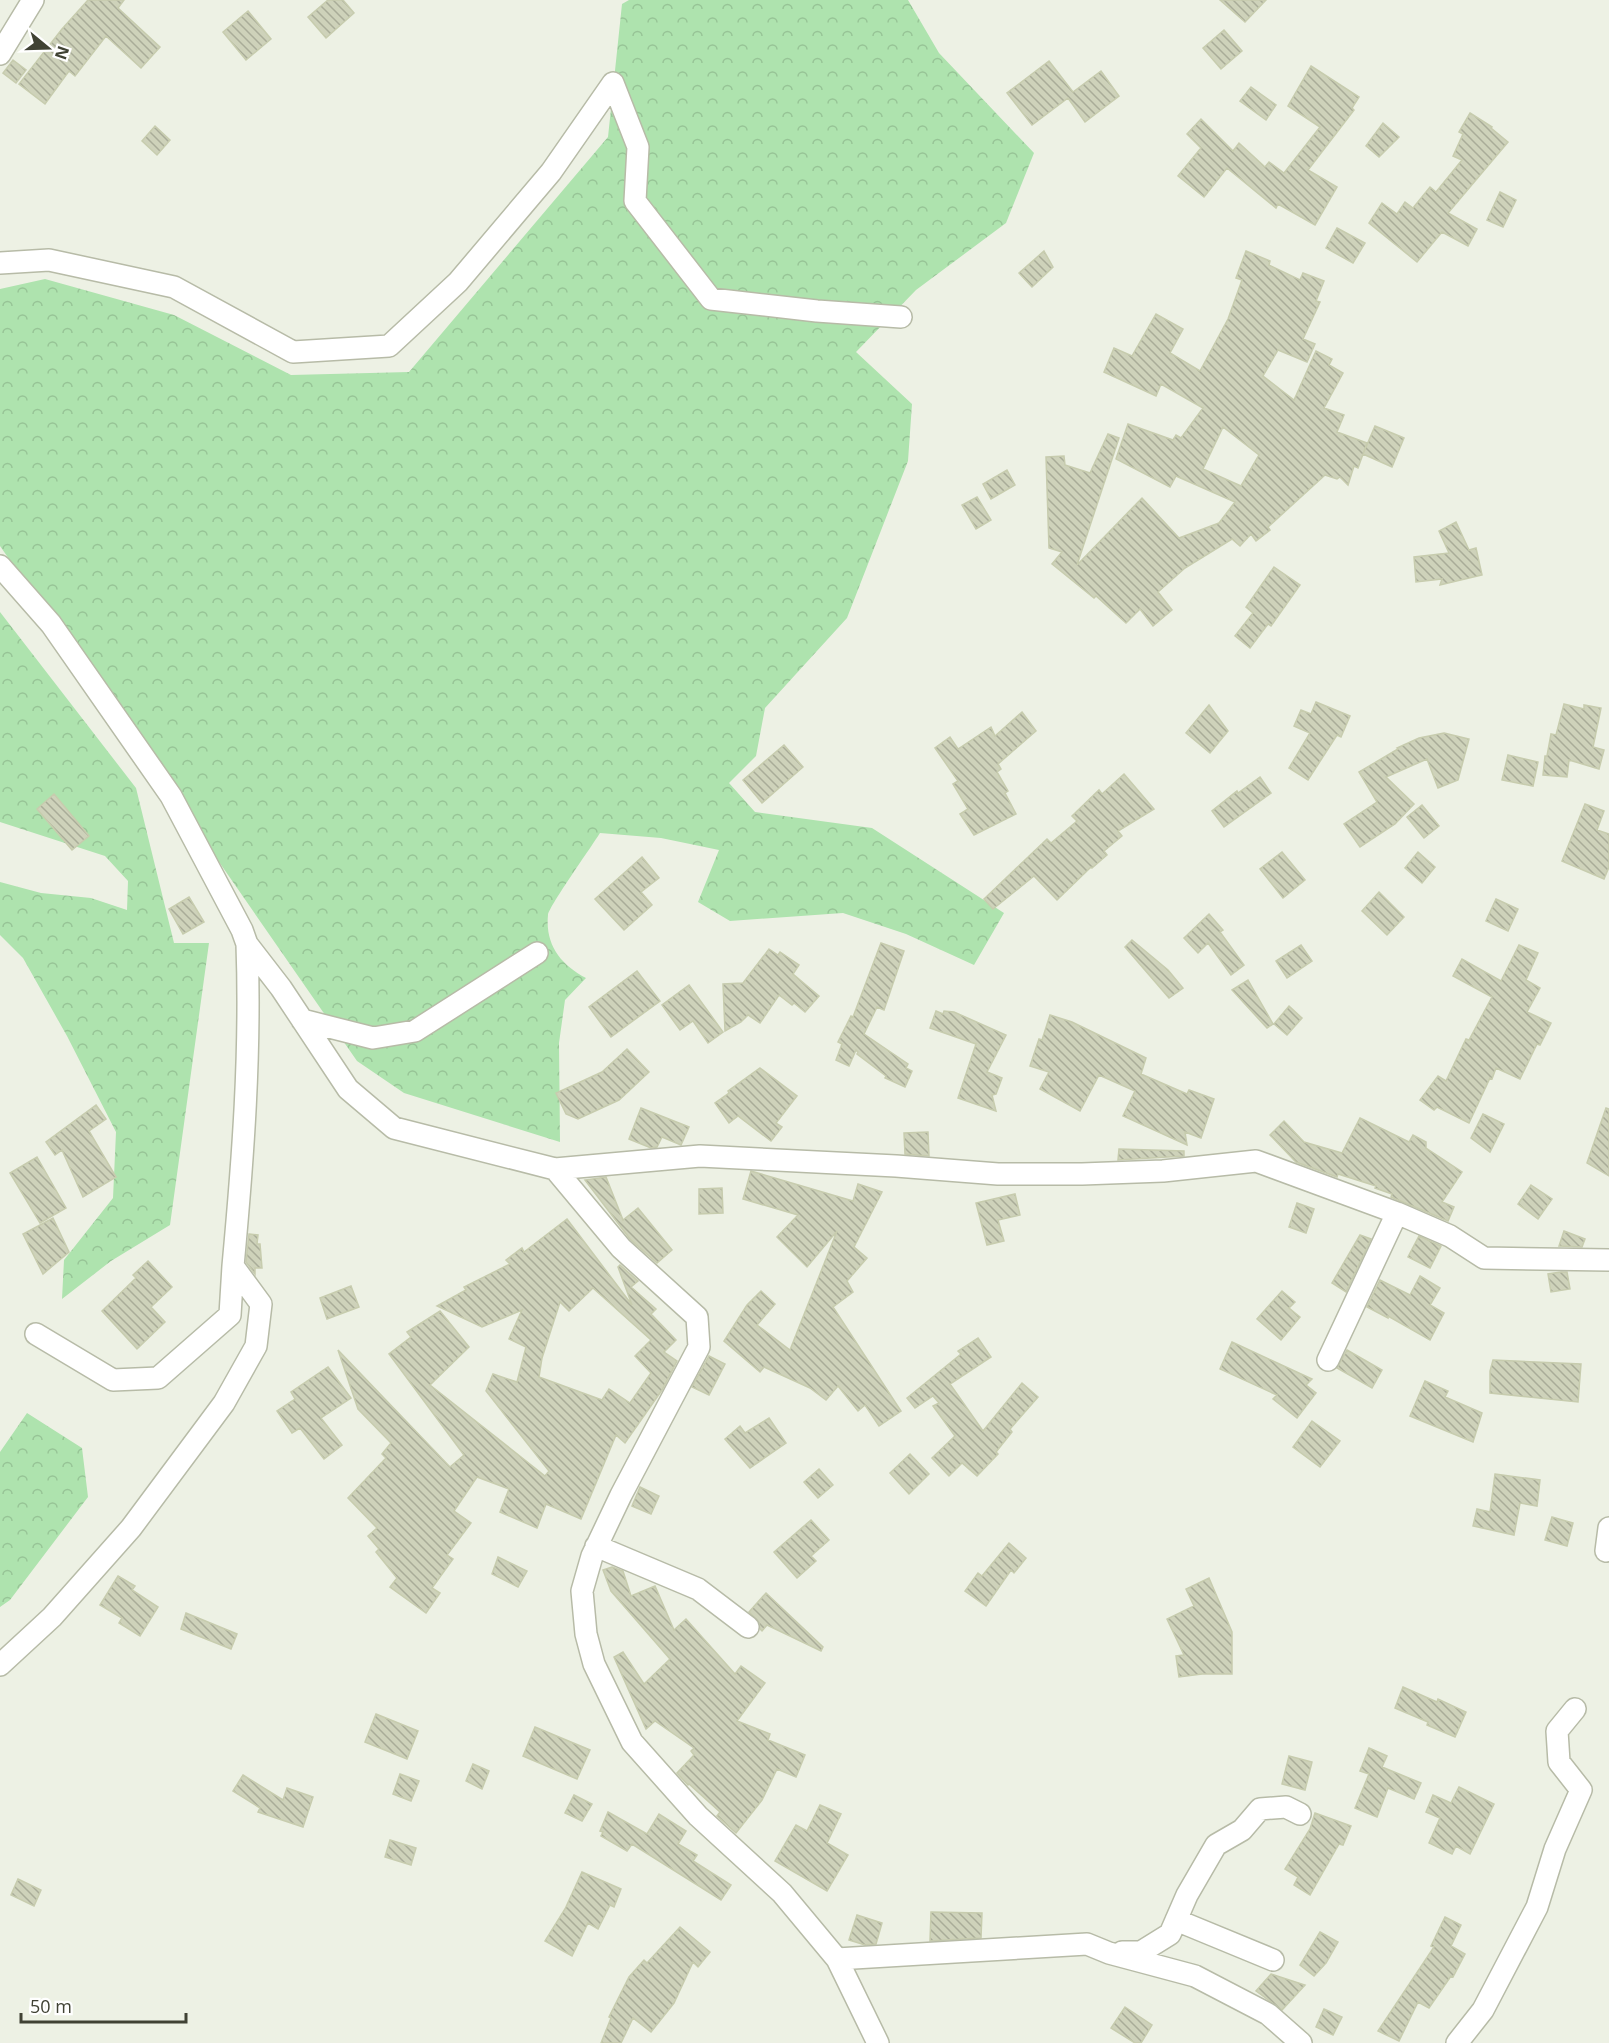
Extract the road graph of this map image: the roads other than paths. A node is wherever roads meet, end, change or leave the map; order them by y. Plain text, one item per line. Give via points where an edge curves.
1 (33, 0) edge
2 (0, 54) edge
3 (0, 263) edge
4 (902, 317) dead end
5 (0, 566) edge
6 (247, 944) junction
7 (537, 953) dead end
8 (302, 1020) junction
9 (555, 1169) junction
10 (1397, 1213) junction
11 (1609, 1260) edge
12 (233, 1266) junction
13 (36, 1334) dead end
14 (1328, 1360) dead end
15 (1609, 1528) edge
16 (597, 1546) junction
17 (1606, 1551) dead end
18 (748, 1627) dead end
19 (0, 1665) edge
20 (1575, 1709) dead end
21 (1300, 1814) dead end
22 (1176, 1920) junction
23 (1109, 1953) junction
24 (837, 1959) junction
25 (1273, 1960) dead end
26 (878, 2043) edge
27 (1301, 2043) edge
28 (1457, 2043) edge

1 - 2 street
3 - 4 street via 50,260 174,287 293,352 389,346 458,282 551,172 613,83 638,147 635,201 711,299
5 - 6 street via 51,624 171,796
6 - 8 street
6 - 12 street via 245,1130
7 - 8 street via 414,1030 373,1038
8 - 9 street via 348,1089 394,1128
9 - 10 street via 700,1156 998,1174 1163,1171 1256,1161
9 - 16 street via 621,1248 697,1317 699,1347
10 - 11 street via 1450,1236 1485,1258
10 - 14 street
12 - 13 street via 230,1315 159,1378 113,1380
12 - 19 street via 261,1304 256,1346 224,1403 131,1528 52,1617
15 - 17 street
16 - 18 street via 698,1589
16 - 24 street via 582,1591 586,1634 594,1664 632,1742 698,1816 782,1893
20 - 28 street via 1557,1731 1559,1762 1581,1790 1537,1907 1482,2010
21 - 22 street via 1286,1807 1260,1809 1242,1830 1216,1845
22 - 23 street via 1170,1934 1142,1952
22 - 25 street
23 - 24 street via 1087,1944
23 - 27 street via 1195,1977 1268,2014
24 - 26 street

